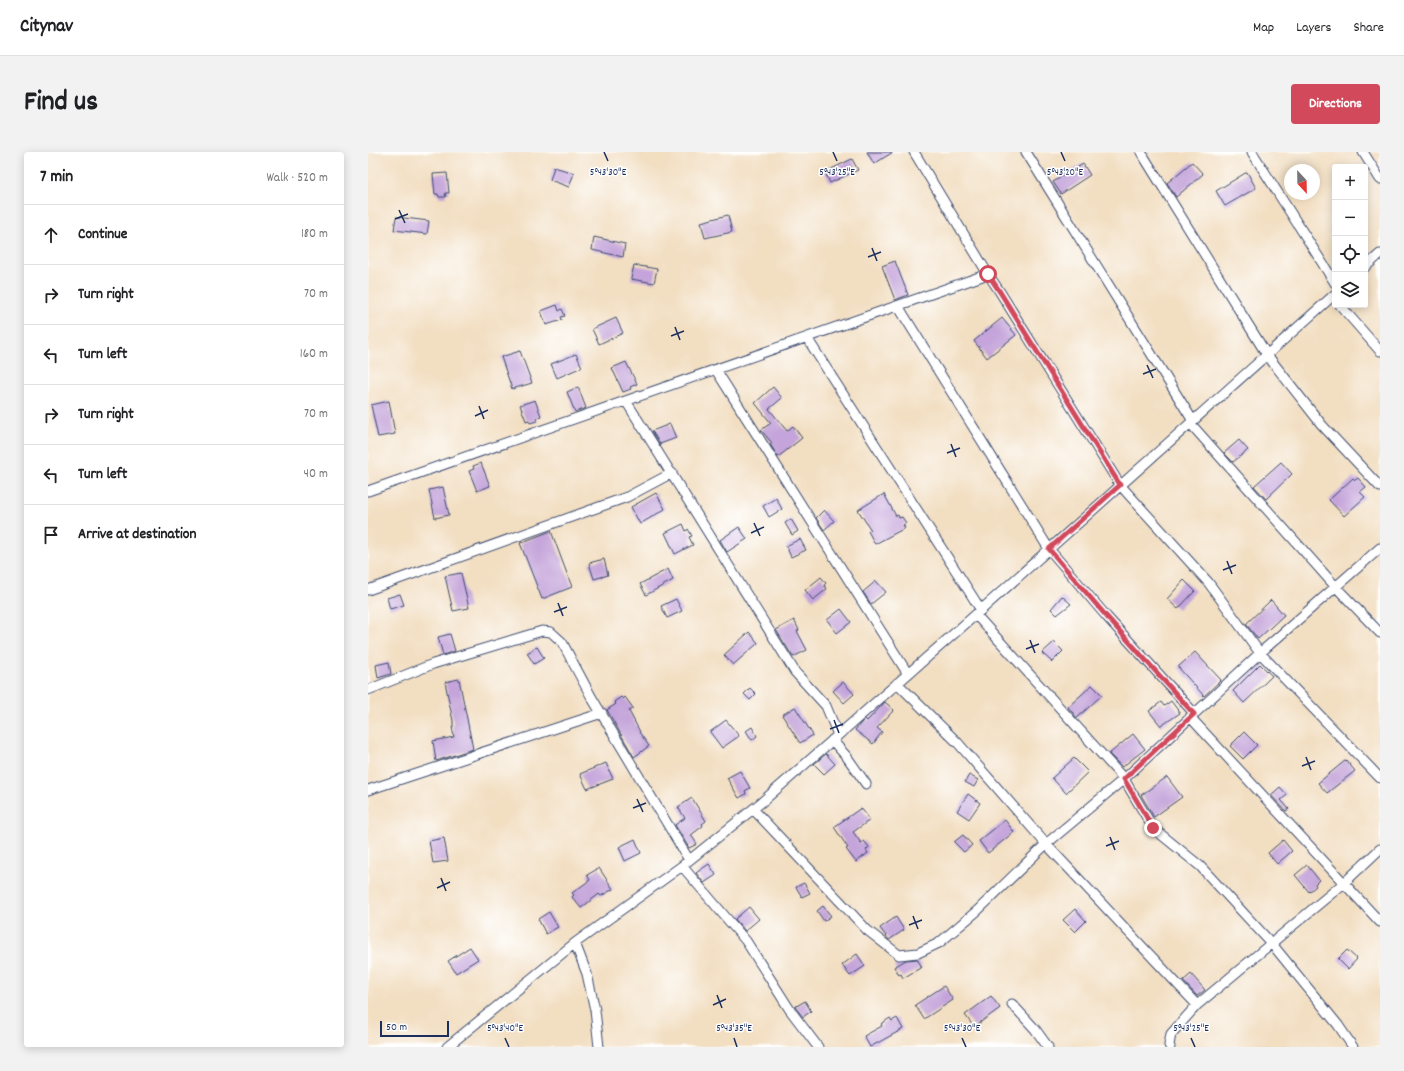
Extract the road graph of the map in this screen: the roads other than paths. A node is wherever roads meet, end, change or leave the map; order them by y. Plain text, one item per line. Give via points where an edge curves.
1 (914, 152) edge
2 (1026, 152) edge
3 (1141, 152) edge
4 (1252, 152) edge
5 (1363, 152) edge
6 (1380, 179) edge
7 (1380, 254) edge
8 (1368, 264) edge
9 (988, 274) junction
10 (1332, 278) edge
11 (1332, 298) edge
12 (898, 306) junction
13 (1343, 308) edge
14 (807, 338) junction
15 (1380, 351) edge
16 (1267, 355) junction
17 (716, 370) junction
18 (626, 401) junction
19 (1192, 422) junction
20 (672, 473) junction
21 (1120, 485) junction
22 (1380, 487) edge
23 (368, 491) edge
24 (1380, 548) edge
25 (1049, 549) junction
26 (1335, 586) junction
27 (368, 590) edge
28 (979, 613) junction
29 (1380, 633) edge
30 (1260, 653) junction
31 (908, 674) junction
32 (898, 683) junction
33 (368, 690) edge
34 (602, 713) junction
35 (1192, 716) junction
36 (835, 737) junction
37 (1380, 778) edge
38 (1124, 779) junction
39 (866, 784) dead end
40 (368, 790) edge
41 (753, 809) junction
42 (1046, 844) junction
43 (1380, 849) edge
44 (686, 863) junction
45 (1344, 883) junction
46 (1380, 922) edge
47 (575, 943) junction
48 (1272, 944) junction
49 (1012, 1004) dead end
50 (1197, 1005) junction
51 (447, 1047) edge
52 (600, 1047) edge
53 (818, 1047) edge
54 (1048, 1047) edge
55 (1170, 1047) edge
56 (1353, 1047) edge

1 - 9 street
2 - 19 street
3 - 16 street
4 - 10 street
5 - 6 street
7 - 8 street
9 - 12 street
9 - 21 street
11 - 16 street
12 - 14 street
12 - 25 street
13 - 15 street
14 - 17 street
14 - 28 street
16 - 19 street
16 - 22 street via 1322,426
17 - 18 street
17 - 31 street
18 - 20 street
18 - 23 street
19 - 21 street
19 - 26 street
20 - 27 street via 627,497
20 - 36 street via 795,672 826,706
21 - 25 street
21 - 30 street via 1208,582
24 - 26 street
25 - 28 street
25 - 35 street
26 - 29 street
26 - 30 street
28 - 31 street
28 - 38 street
30 - 35 street
30 - 37 street
31 - 32 street
32 - 36 street
32 - 42 street via 958,743
33 - 34 street via 433,664 542,631 551,632 562,642
34 - 40 street
34 - 44 street
35 - 38 street
35 - 45 street
36 - 39 street
36 - 41 street
38 - 42 street
38 - 48 street via 1153,828 1200,866
41 - 42 street via 866,930 898,955 918,953 939,943 977,911
41 - 44 street
42 - 50 street
43 - 45 street
44 - 47 street
44 - 53 street via 746,941 790,1010
45 - 46 street
45 - 48 street
47 - 51 street
47 - 52 street via 587,974
48 - 50 street
48 - 56 street
49 - 54 street
50 - 55 street via 1171,1034

